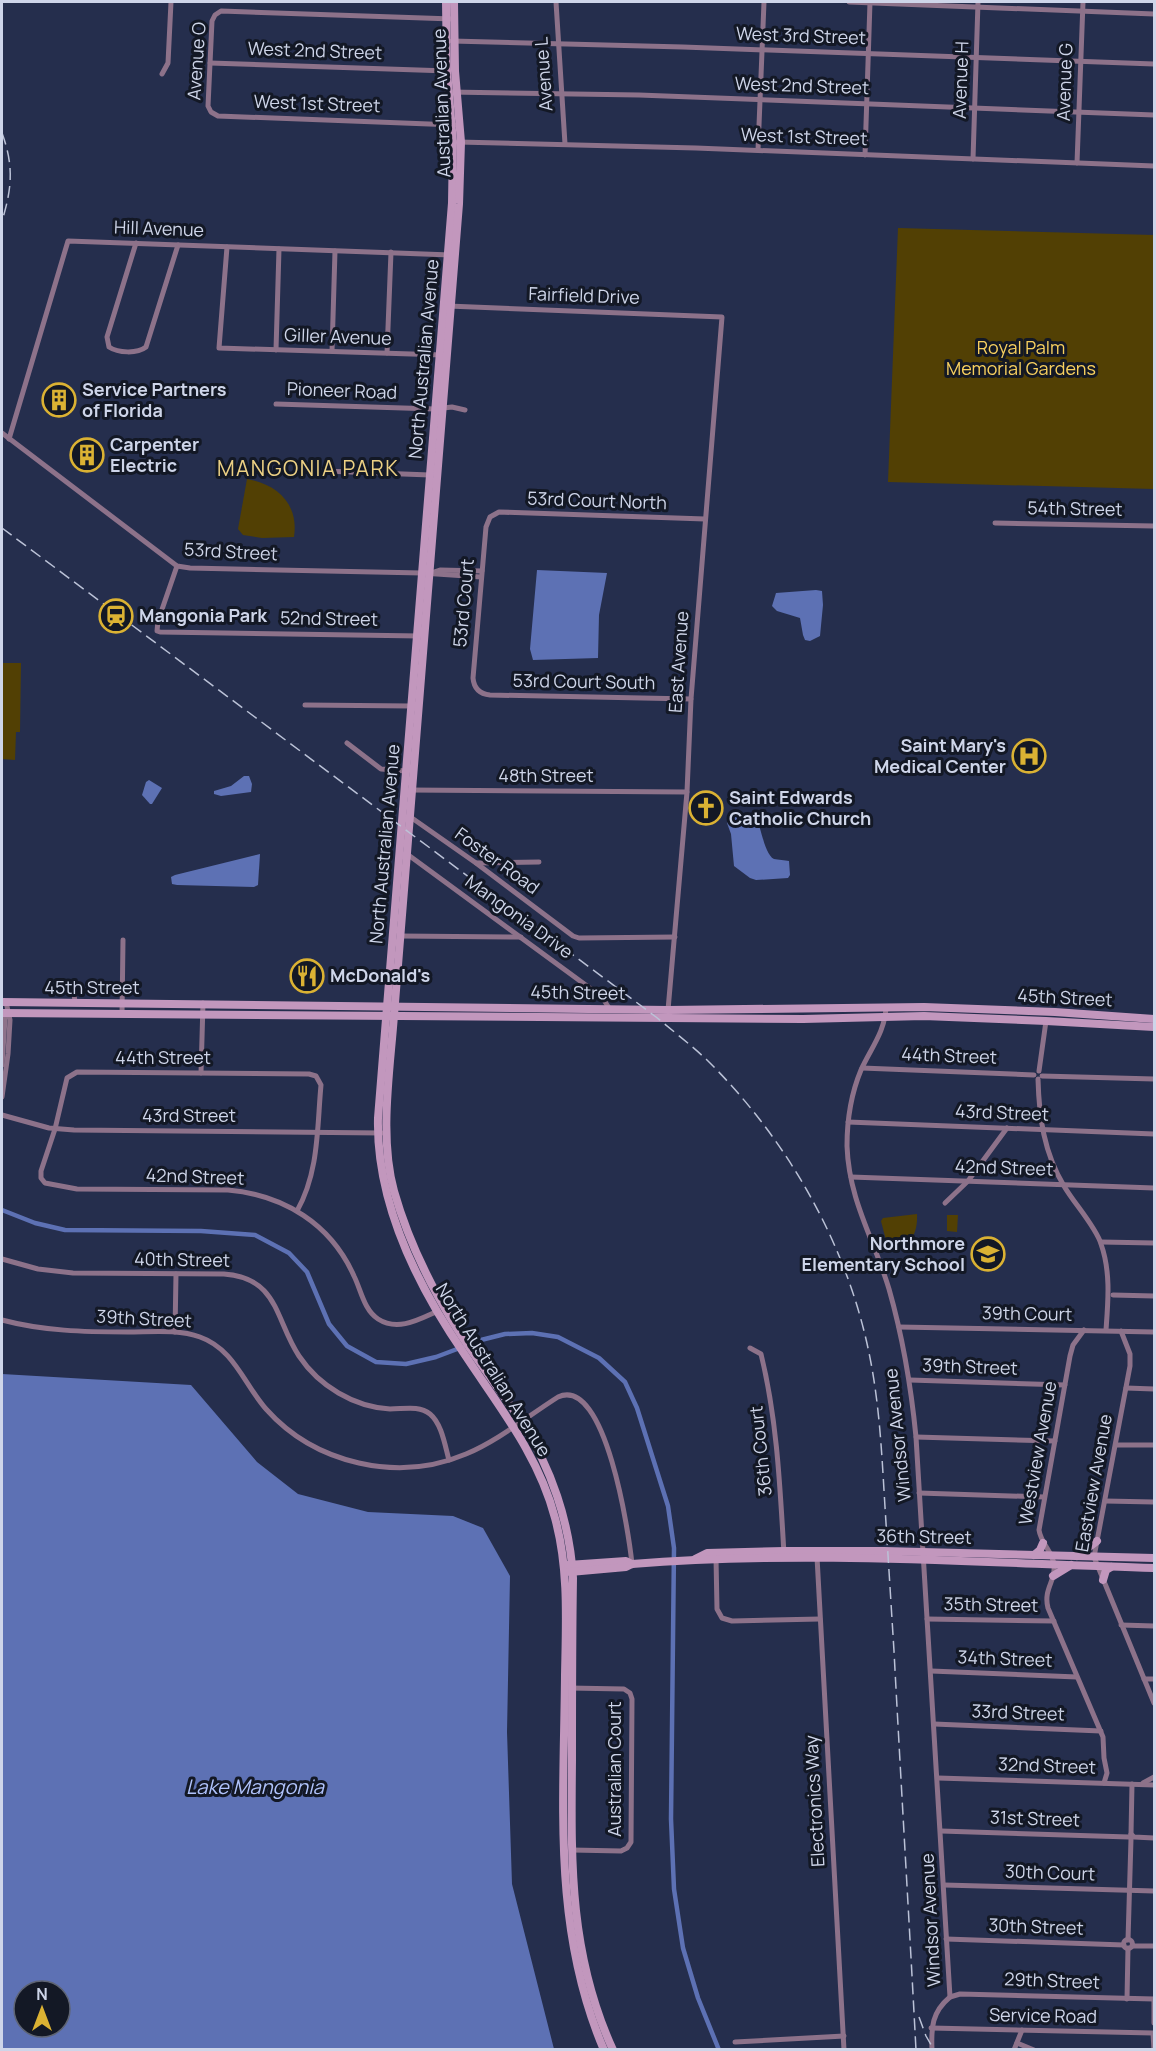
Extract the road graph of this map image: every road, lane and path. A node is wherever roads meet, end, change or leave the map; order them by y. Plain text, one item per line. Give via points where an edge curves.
1 (171, 2) edge
2 (446, 2) edge
3 (454, 2) edge
4 (556, 2) edge
5 (764, 2) edge
6 (849, 2) edge
7 (870, 2) edge
8 (1083, 2) edge
9 (977, 4) edge
10 (1083, 12) junction
11 (1155, 14) edge
12 (449, 19) junction
13 (450, 41) junction
14 (557, 43) junction
15 (762, 50) junction
16 (869, 53) junction
17 (976, 57) junction
18 (1080, 61) junction
19 (210, 63) junction
20 (1155, 64) edge
21 (451, 71) junction
22 (162, 74) dead end
23 (453, 92) junction
24 (561, 94) junction
25 (760, 100) junction
26 (867, 104) junction
27 (975, 108) junction
28 (211, 112) joint
29 (1079, 112) junction
30 (1155, 115) edge
31 (455, 125) junction
32 (457, 142) junction
33 (565, 144) junction
34 (758, 150) junction
35 (866, 154) junction
36 (973, 159) junction
37 (1077, 163) junction
38 (1155, 166) edge
39 (456, 204) joint
40 (136, 243) junction
41 (178, 245) junction
42 (227, 247) junction
43 (279, 249) junction
44 (335, 250) junction
45 (391, 252) junction
46 (452, 255) junction
47 (448, 306) junction
48 (722, 317) joint
49 (276, 350) junction
50 (332, 351) junction
51 (387, 353) junction
52 (444, 355) junction
53 (276, 404) dead end
54 (439, 409) junction
55 (2, 433) edge
56 (9, 439) junction
57 (297, 470) dead end
58 (430, 475) junction
59 (490, 517) joint
60 (705, 519) junction
61 (995, 523) dead end
62 (1155, 526) edge
63 (177, 566) junction
64 (426, 573) junction
65 (482, 574) junction
66 (421, 636) junction
67 (478, 691) joint
68 (691, 699) junction
69 (305, 705) dead end
70 (411, 706) junction
71 (413, 729) junction
72 (347, 743) dead end
73 (406, 771) junction
74 (408, 790) junction
75 (687, 792) junction
76 (402, 812) junction
77 (410, 817) junction
78 (407, 854) junction
79 (539, 862) dead end
80 (476, 863) junction
81 (400, 936) junction
82 (522, 937) junction
83 (675, 937) junction
84 (123, 940) dead end
85 (73, 986) dead end
86 (4, 1002) edge
87 (75, 1002) junction
88 (123, 1003) junction
89 (202, 1003) junction
90 (391, 1006) junction
91 (886, 1007) junction
92 (609, 1008) junction
93 (668, 1010) junction
94 (4, 1013) edge
95 (122, 1014) junction
96 (202, 1014) junction
97 (390, 1015) junction
98 (886, 1016) junction
99 (1155, 1019) edge
100 (1046, 1021) junction
101 (1155, 1028) edge
102 (4, 1067) edge
103 (862, 1068) junction
104 (201, 1073) junction
105 (1038, 1076) junction
106 (2, 1079) edge
107 (1155, 1080) edge
108 (2, 1096) edge
109 (2, 1115) edge
110 (848, 1122) junction
111 (1007, 1128) junction
112 (56, 1129) junction
113 (1042, 1130) junction
114 (317, 1132) junction
115 (377, 1133) junction
116 (387, 1133) junction
117 (1155, 1134) edge
118 (851, 1177) junction
119 (968, 1181) junction
120 (1063, 1185) junction
121 (1155, 1188) edge
122 (945, 1203) dead end
123 (297, 1210) junction
124 (1101, 1242) junction
125 (1155, 1243) edge
126 (2, 1258) edge
127 (176, 1274) junction
128 (1113, 1295) dead end
129 (1155, 1296) edge
130 (441, 1309) junction
131 (2, 1320) edge
132 (899, 1327) junction
133 (1084, 1330) junction
134 (1106, 1330) junction
135 (1121, 1331) junction
136 (175, 1332) junction
137 (1155, 1332) edge
138 (750, 1348) dead end
139 (470, 1355) junction
140 (910, 1380) junction
141 (1065, 1385) junction
142 (1126, 1388) junction
143 (1155, 1389) edge
144 (518, 1423) junction
145 (916, 1437) junction
146 (1055, 1441) junction
147 (1116, 1444) junction
148 (1155, 1445) edge
149 (449, 1460) junction
150 (919, 1493) junction
151 (1044, 1497) junction
152 (1105, 1501) junction
153 (1155, 1502) edge
154 (1097, 1541) junction
155 (1043, 1543) junction
156 (816, 1554) junction
157 (784, 1555) junction
158 (1034, 1555) junction
159 (923, 1556) junction
160 (716, 1557) junction
161 (1076, 1557) junction
162 (1094, 1557) junction
163 (1155, 1558) edge
164 (1053, 1560) junction
165 (632, 1564) junction
166 (1071, 1565) junction
167 (1096, 1566) junction
168 (1112, 1566) junction
169 (1155, 1568) edge
170 (568, 1569) junction
171 (1053, 1576) junction
172 (1103, 1580) junction
173 (820, 1619) junction
174 (927, 1619) junction
175 (1054, 1621) junction
176 (1121, 1625) junction
177 (1155, 1626) edge
178 (931, 1671) junction
179 (1077, 1677) junction
180 (1144, 1679) junction
181 (1155, 1679) edge
182 (569, 1688) junction
183 (1155, 1703) edge
184 (934, 1724) junction
185 (1101, 1731) junction
186 (1155, 1777) edge
187 (938, 1778) junction
188 (1104, 1783) junction
189 (1132, 1784) junction
190 (1155, 1785) edge
191 (941, 1831) junction
192 (1131, 1837) junction
193 (1155, 1838) edge
194 (568, 1850) junction
195 (944, 1885) junction
196 (1130, 1890) junction
197 (1155, 1891) edge
198 (946, 1939) junction
199 (1128, 1945) junction
200 (1155, 1946) edge
201 (950, 1997) junction
202 (1127, 1999) junction
203 (1154, 1999) edge
204 (1154, 2023) edge
205 (931, 2028) junction
206 (1022, 2030) junction
207 (1154, 2033) edge
208 (844, 2036) junction
209 (735, 2042) dead end
210 (1017, 2043) junction
211 (604, 2049) edge
212 (613, 2049) edge
213 (844, 2049) edge
214 (932, 2049) edge
215 (1014, 2049) edge
216 (1034, 2049) edge
217 (1154, 2049) edge

1 - 22 street via 168,63
2 - 12 main road, Australian Avenue
3 - 12 main road, Australian Avenue
4 - 14 street, Avenue L
5 - 15 street
6 - 7 street
7 - 9 street
7 - 16 street
8 - 10 street, Avenue G
9 - 10 street
9 - 17 street, Avenue H
10 - 11 street
10 - 18 street, Avenue G
12 - 13 main road, Australian Avenue
12 - 19 street, Avenue O via 218,12 212,21
13 - 14 street, West 3rd Street
13 - 21 main road, Australian Avenue
14 - 15 street, West 3rd Street
14 - 24 street, Avenue L
15 - 16 street, West 3rd Street
15 - 25 street
16 - 17 street, West 3rd Street
16 - 26 street
17 - 18 street, West 3rd Street
17 - 27 street, Avenue H
18 - 20 street, West 3rd Street
18 - 29 street, Avenue G
19 - 21 street, West 2nd Street
19 - 28 street, Avenue O
21 - 23 main road, Australian Avenue
23 - 24 street, West 2nd Street
23 - 31 main road, Australian Avenue
24 - 25 street, West 2nd Street
24 - 33 street, Avenue L
25 - 26 street, West 2nd Street
25 - 34 street
26 - 27 street, West 2nd Street
26 - 35 street
27 - 29 street, West 2nd Street
27 - 36 street, Avenue H
28 - 31 street, West 1st Street via 218,116
29 - 30 street, West 2nd Street
29 - 37 street, Avenue G
31 - 32 main road, Australian Avenue
32 - 33 street, West 1st Street
32 - 39 main road, Australian Avenue
33 - 34 street, West 1st Street
34 - 35 street, West 1st Street
35 - 36 street, West 1st Street
36 - 37 street, West 1st Street
37 - 38 street, West 1st Street
39 - 46 main road, North Australian Avenue
40 - 41 street, Hill Avenue
40 - 41 street via 107,337 109,347 115,350 141,351 146,347
40 - 56 street, Hill Avenue via 68,241
41 - 42 street, Hill Avenue
42 - 43 street, Hill Avenue
42 - 49 street, Giller Avenue via 219,348
43 - 44 street, Hill Avenue
43 - 49 street
44 - 45 street, Hill Avenue
44 - 50 street
45 - 46 street, Hill Avenue
45 - 51 street
46 - 47 main road, North Australian Avenue
47 - 48 street, Fairfield Drive
47 - 52 main road, North Australian Avenue
48 - 60 street, East Avenue
49 - 50 street, Giller Avenue
50 - 51 street, Giller Avenue
51 - 52 street, Giller Avenue
52 - 54 main road, North Australian Avenue
53 - 54 street, Pioneer Road
54 - 58 main road, North Australian Avenue
54 - 64 main road, North Australian Avenue
55 - 56 street, 53rd Street
56 - 63 street, 53rd Street
57 - 58 street
58 - 64 main road, North Australian Avenue
59 - 60 street, 53rd Court North via 499,512
59 - 65 street, 53rd Court
60 - 68 street, East Avenue
61 - 62 street, 54th Street
63 - 64 street, 53rd Street
63 - 66 street, 52nd Street via 158,621 160,632
64 - 65 street, 53rd Street via 440,570
64 - 66 main road, North Australian Avenue
65 - 67 street, 53rd Court via 473,678
66 - 70 main road, North Australian Avenue
66 - 71 main road, North Australian Avenue
67 - 68 street, 53rd Court South via 490,695
68 - 75 street, East Avenue
69 - 70 street
70 - 71 main road, North Australian Avenue
71 - 73 main road, North Australian Avenue
71 - 74 main road, North Australian Avenue
72 - 73 street via 381,769
73 - 74 main road, North Australian Avenue
74 - 75 street, 48th Street
74 - 76 main road, North Australian Avenue
74 - 77 main road, North Australian Avenue
75 - 83 street, East Avenue
76 - 77 street, Foster Road
76 - 90 main road, North Australian Avenue
77 - 78 main road, North Australian Avenue
77 - 80 street, Foster Road
78 - 81 main road, North Australian Avenue
78 - 82 street, Mangonia Drive
79 - 80 street
80 - 83 street, Foster Road via 573,936
81 - 82 street
81 - 90 main road, North Australian Avenue
82 - 92 street, Mangonia Drive via 602,996
83 - 93 street, East Avenue
84 - 88 street
85 - 87 street
86 - 87 main road, 45th Street
86 - 94 street
87 - 88 main road, 45th Street
88 - 89 main road, 45th Street
88 - 95 street
89 - 90 main road, 45th Street
89 - 96 street
90 - 92 main road, 45th Street
90 - 97 main road, North Australian Avenue
91 - 93 main road, 45th Street
91 - 98 street, Windsor Avenue
91 - 99 main road, 45th Street
92 - 93 main road, 45th Street
94 - 95 main road, 45th Street
94 - 102 street
95 - 96 main road, 45th Street
96 - 97 main road, 45th Street
96 - 104 street
97 - 98 main road, 45th Street via 803,1019
97 - 115 main road, North Australian Avenue
97 - 116 main road, North Australian Avenue
98 - 100 main road, 45th Street
98 - 103 street, Windsor Avenue
100 - 101 main road, 45th Street
100 - 105 street
102 - 106 street
102 - 108 street
103 - 105 street, 44th Street
103 - 110 street, Windsor Avenue
104 - 112 street, 44th Street via 69,1075
104 - 114 street, 44th Street via 313,1074 321,1085
105 - 107 street, 44th Street
105 - 113 street
109 - 112 street, 43rd Street
110 - 111 street, 43rd Street
110 - 118 street, Windsor Avenue
111 - 113 street, 43rd Street
111 - 119 street
112 - 114 street, 43rd Street
112 - 123 street, 42nd Street via 40,1174 42,1181 50,1185 77,1189 242,1192 270,1198
113 - 117 street, 43rd Street
113 - 120 street
114 - 115 street, 43rd Street
114 - 123 street via 312,1178
115 - 116 street, 43rd Street
115 - 130 main road, North Australian Avenue via 390,1202 415,1269
116 - 130 main road, North Australian Avenue via 394,1191
118 - 119 street, 42nd Street
118 - 132 street, Windsor Avenue
119 - 120 street, 42nd Street
119 - 122 street
120 - 121 street, 42nd Street
120 - 124 street
123 - 130 street, 42nd Street via 338,1248 366,1306 376,1318 402,1325
124 - 125 street
124 - 134 street via 1108,1277
126 - 127 street, 40th Street via 57,1272
127 - 136 street
127 - 149 street, 40th Street via 231,1275 254,1282 273,1302 298,1355 319,1379 336,1392 367,1405 416,1408 429,1413 438,1423
128 - 129 street
130 - 139 main road, North Australian Avenue via 462,1336
130 - 139 main road, North Australian Avenue via 454,1340
131 - 136 street, 39th Street via 55,1330
132 - 133 street, 39th Court
132 - 140 street, Windsor Avenue
133 - 134 street, 39th Court
133 - 141 street, Westview Avenue via 1073,1346
134 - 135 street, 39th Court
135 - 137 street, 39th Court
135 - 142 street, Eastview Avenue via 1130,1358
136 - 149 street, 39th Street via 201,1337 219,1347 268,1411 296,1436 326,1453 386,1467
138 - 157 street, 36th Court via 761,1354 771,1400
139 - 144 main road, North Australian Avenue
140 - 141 street, 39th Street
140 - 145 street, Windsor Avenue
141 - 146 street, Westview Avenue
142 - 143 street
142 - 147 street, Eastview Avenue
144 - 149 street, 39th Street via 476,1449
144 - 165 street via 565,1394 577,1396 587,1407 599,1425 617,1478
144 - 170 main road, North Australian Avenue via 543,1460 556,1494 566,1530
145 - 146 street
145 - 150 street, Windsor Avenue
146 - 151 street, Westview Avenue
147 - 148 street
147 - 152 street, Eastview Avenue
150 - 151 street
150 - 159 street, Windsor Avenue
151 - 155 street, Westview Avenue via 1039,1530
152 - 153 street
152 - 154 street, Eastview Avenue
154 - 161 main road
154 - 162 street, Eastview Avenue
155 - 158 main road
155 - 164 street, Westview Avenue
156 - 157 main road, 36th Street
156 - 159 main road, 36th Street
156 - 173 street, Electronics Way
157 - 160 main road, 36th Street
158 - 159 main road, 36th Street
158 - 164 main road, 36th Street
159 - 164 main road, 36th Street
159 - 174 street, Windsor Avenue
160 - 165 main road, 36th Street
160 - 173 street via 717,1609 722,1618
161 - 162 main road, 36th Street
161 - 164 main road, 36th Street
162 - 163 main road, 36th Street
162 - 167 street, Eastview Avenue
164 - 166 main road, 36th Street
164 - 171 street
165 - 170 main road, 36th Street via 626,1561
166 - 167 main road, 36th Street
166 - 171 main road
167 - 168 main road, 36th Street
167 - 172 street, Eastview Avenue
168 - 169 main road, 36th Street
168 - 172 main road
170 - 182 main road, North Australian Avenue
171 - 175 street via 1046,1601
172 - 176 street, Eastview Avenue
173 - 208 street, Electronics Way
174 - 175 street, 35th Street
174 - 178 street, Windsor Avenue
175 - 179 street
176 - 177 street
176 - 180 street, Eastview Avenue
178 - 179 street, 34th Street
178 - 184 street, Windsor Avenue
179 - 185 street
180 - 181 street
180 - 183 street, Eastview Avenue
182 - 194 main road, North Australian Avenue
182 - 194 street, Australian Court via 624,1689 632,1699 631,1842 621,1851
184 - 185 street, 33rd Street
184 - 187 street, Windsor Avenue
185 - 188 street via 1107,1773
186 - 189 street
187 - 188 street, 32nd Street
187 - 191 street, Windsor Avenue
188 - 189 street, 32nd Street
189 - 190 street, 32nd Street
189 - 192 street
191 - 192 street, 31st Street
191 - 195 street, Windsor Avenue
192 - 193 street, 31st Street
192 - 196 street
194 - 211 main road, North Australian Avenue via 566,1904 573,1949
194 - 212 main road, North Australian Avenue via 580,1945 596,2006
195 - 196 street, 30th Court
195 - 198 street, Windsor Avenue
196 - 197 street, 30th Court
196 - 199 street
198 - 199 street, 30th Street
198 - 201 street, Windsor Avenue
199 - 200 street, 30th Street
199 - 202 street
201 - 202 street, 29th Street via 960,1994
201 - 205 street, Windsor Avenue via 936,2012
202 - 203 street, 29th Street
203 - 204 street
205 - 206 street, Service Road
205 - 214 street
206 - 207 street, Service Road
206 - 210 street
207 - 217 street
208 - 209 street
208 - 213 street, Electronics Way
210 - 215 street
210 - 216 street

